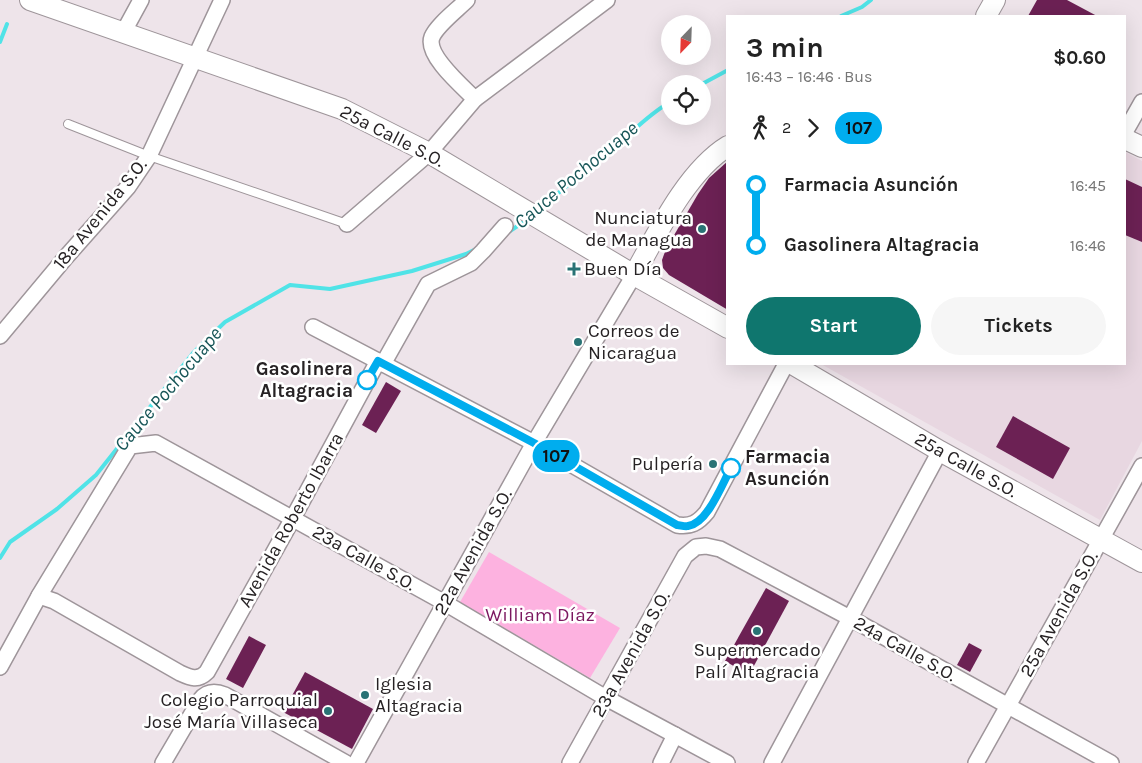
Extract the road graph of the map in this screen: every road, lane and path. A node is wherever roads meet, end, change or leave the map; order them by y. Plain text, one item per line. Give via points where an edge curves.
1 (30, 0) edge
2 (141, 0) edge
3 (222, 0) edge
4 (467, 0) edge
5 (607, 0) edge
6 (995, 0) edge
7 (987, 15) edge
8 (123, 33) junction
9 (195, 58) junction
10 (475, 98) junction
11 (1142, 102) edge
12 (68, 124) dead end
13 (1126, 130) edge
14 (1126, 139) edge
15 (726, 147) edge
16 (1142, 147) edge
17 (429, 153) junction
18 (149, 156) junction
19 (347, 224) joint
20 (505, 226) dead end
21 (634, 276) junction
22 (313, 327) dead end
23 (726, 327) edge
24 (0, 336) edge
25 (380, 362) junction
26 (785, 365) edge
27 (794, 365) edge
28 (534, 443) junction
29 (940, 451) junction
30 (1142, 466) edge
31 (293, 518) junction
32 (1100, 539) junction
33 (696, 548) joint
34 (1142, 562) edge
35 (39, 596) junction
36 (444, 603) junction
37 (850, 618) junction
38 (0, 667) edge
39 (606, 698) junction
40 (1008, 707) junction
41 (675, 734) junction
42 (163, 763) edge
43 (346, 763) edge
44 (356, 763) edge
45 (570, 763) edge
46 (661, 763) edge
47 (727, 763) edge
48 (772, 763) edge
49 (976, 763) edge
50 (1110, 763) edge

1 - 8 street, 25a Calle S.O.
2 - 8 street
3 - 9 street, 18a Avenida S.O.
4 - 10 street via 440,26 432,38 432,51 452,77
5 - 10 street
6 - 7 street
8 - 9 street, 25a Calle S.O.
9 - 17 street, 25a Calle S.O. via 342,108
9 - 18 street, 18a Avenida S.O.
10 - 17 street
11 - 13 street
12 - 18 lane
14 - 16 street
15 - 21 street, 22a Avenida S.O. via 713,155 685,190
17 - 19 street
17 - 21 street, 25a Calle S.O.
18 - 19 lane
18 - 24 street, 18a Avenida S.O. via 128,187
20 - 25 street, Avenida Roberto Ibarra via 470,263 428,284
21 - 23 street, 25a Calle S.O.
21 - 28 street, 22a Avenida S.O.
22 - 25 street
25 - 28 street
25 - 31 street, Avenida Roberto Ibarra
26 - 28 street via 707,512 699,522 688,526 677,525
27 - 29 street, 25a Calle S.O.
28 - 36 street, 22a Avenida S.O.
29 - 32 street, 25a Calle S.O.
29 - 37 street
30 - 32 street, 25a Avenida S.O.
31 - 35 street, 23a Calle S.O. via 156,443 130,446
31 - 35 street, Avenida Roberto Ibarra via 207,672 196,679 54,601
31 - 36 street, 23a Calle S.O.
32 - 34 street, 25a Calle S.O.
32 - 40 street, 25a Avenida S.O.
33 - 37 street, 24a Calle S.O. via 720,549
33 - 39 street, 23a Avenida S.O. via 685,556
35 - 38 street
36 - 39 street, 23a Calle S.O.
36 - 44 street, 22a Avenida S.O.
37 - 40 street, 24a Calle S.O.
37 - 48 street
39 - 41 street, 23a Calle S.O.
39 - 45 street, 23a Avenida S.O.
40 - 49 street, 25a Avenida S.O.
40 - 50 street, 24a Calle S.O.
41 - 46 street
41 - 47 street, 23a Calle S.O.
42 - 43 street via 200,700 213,692 225,695

